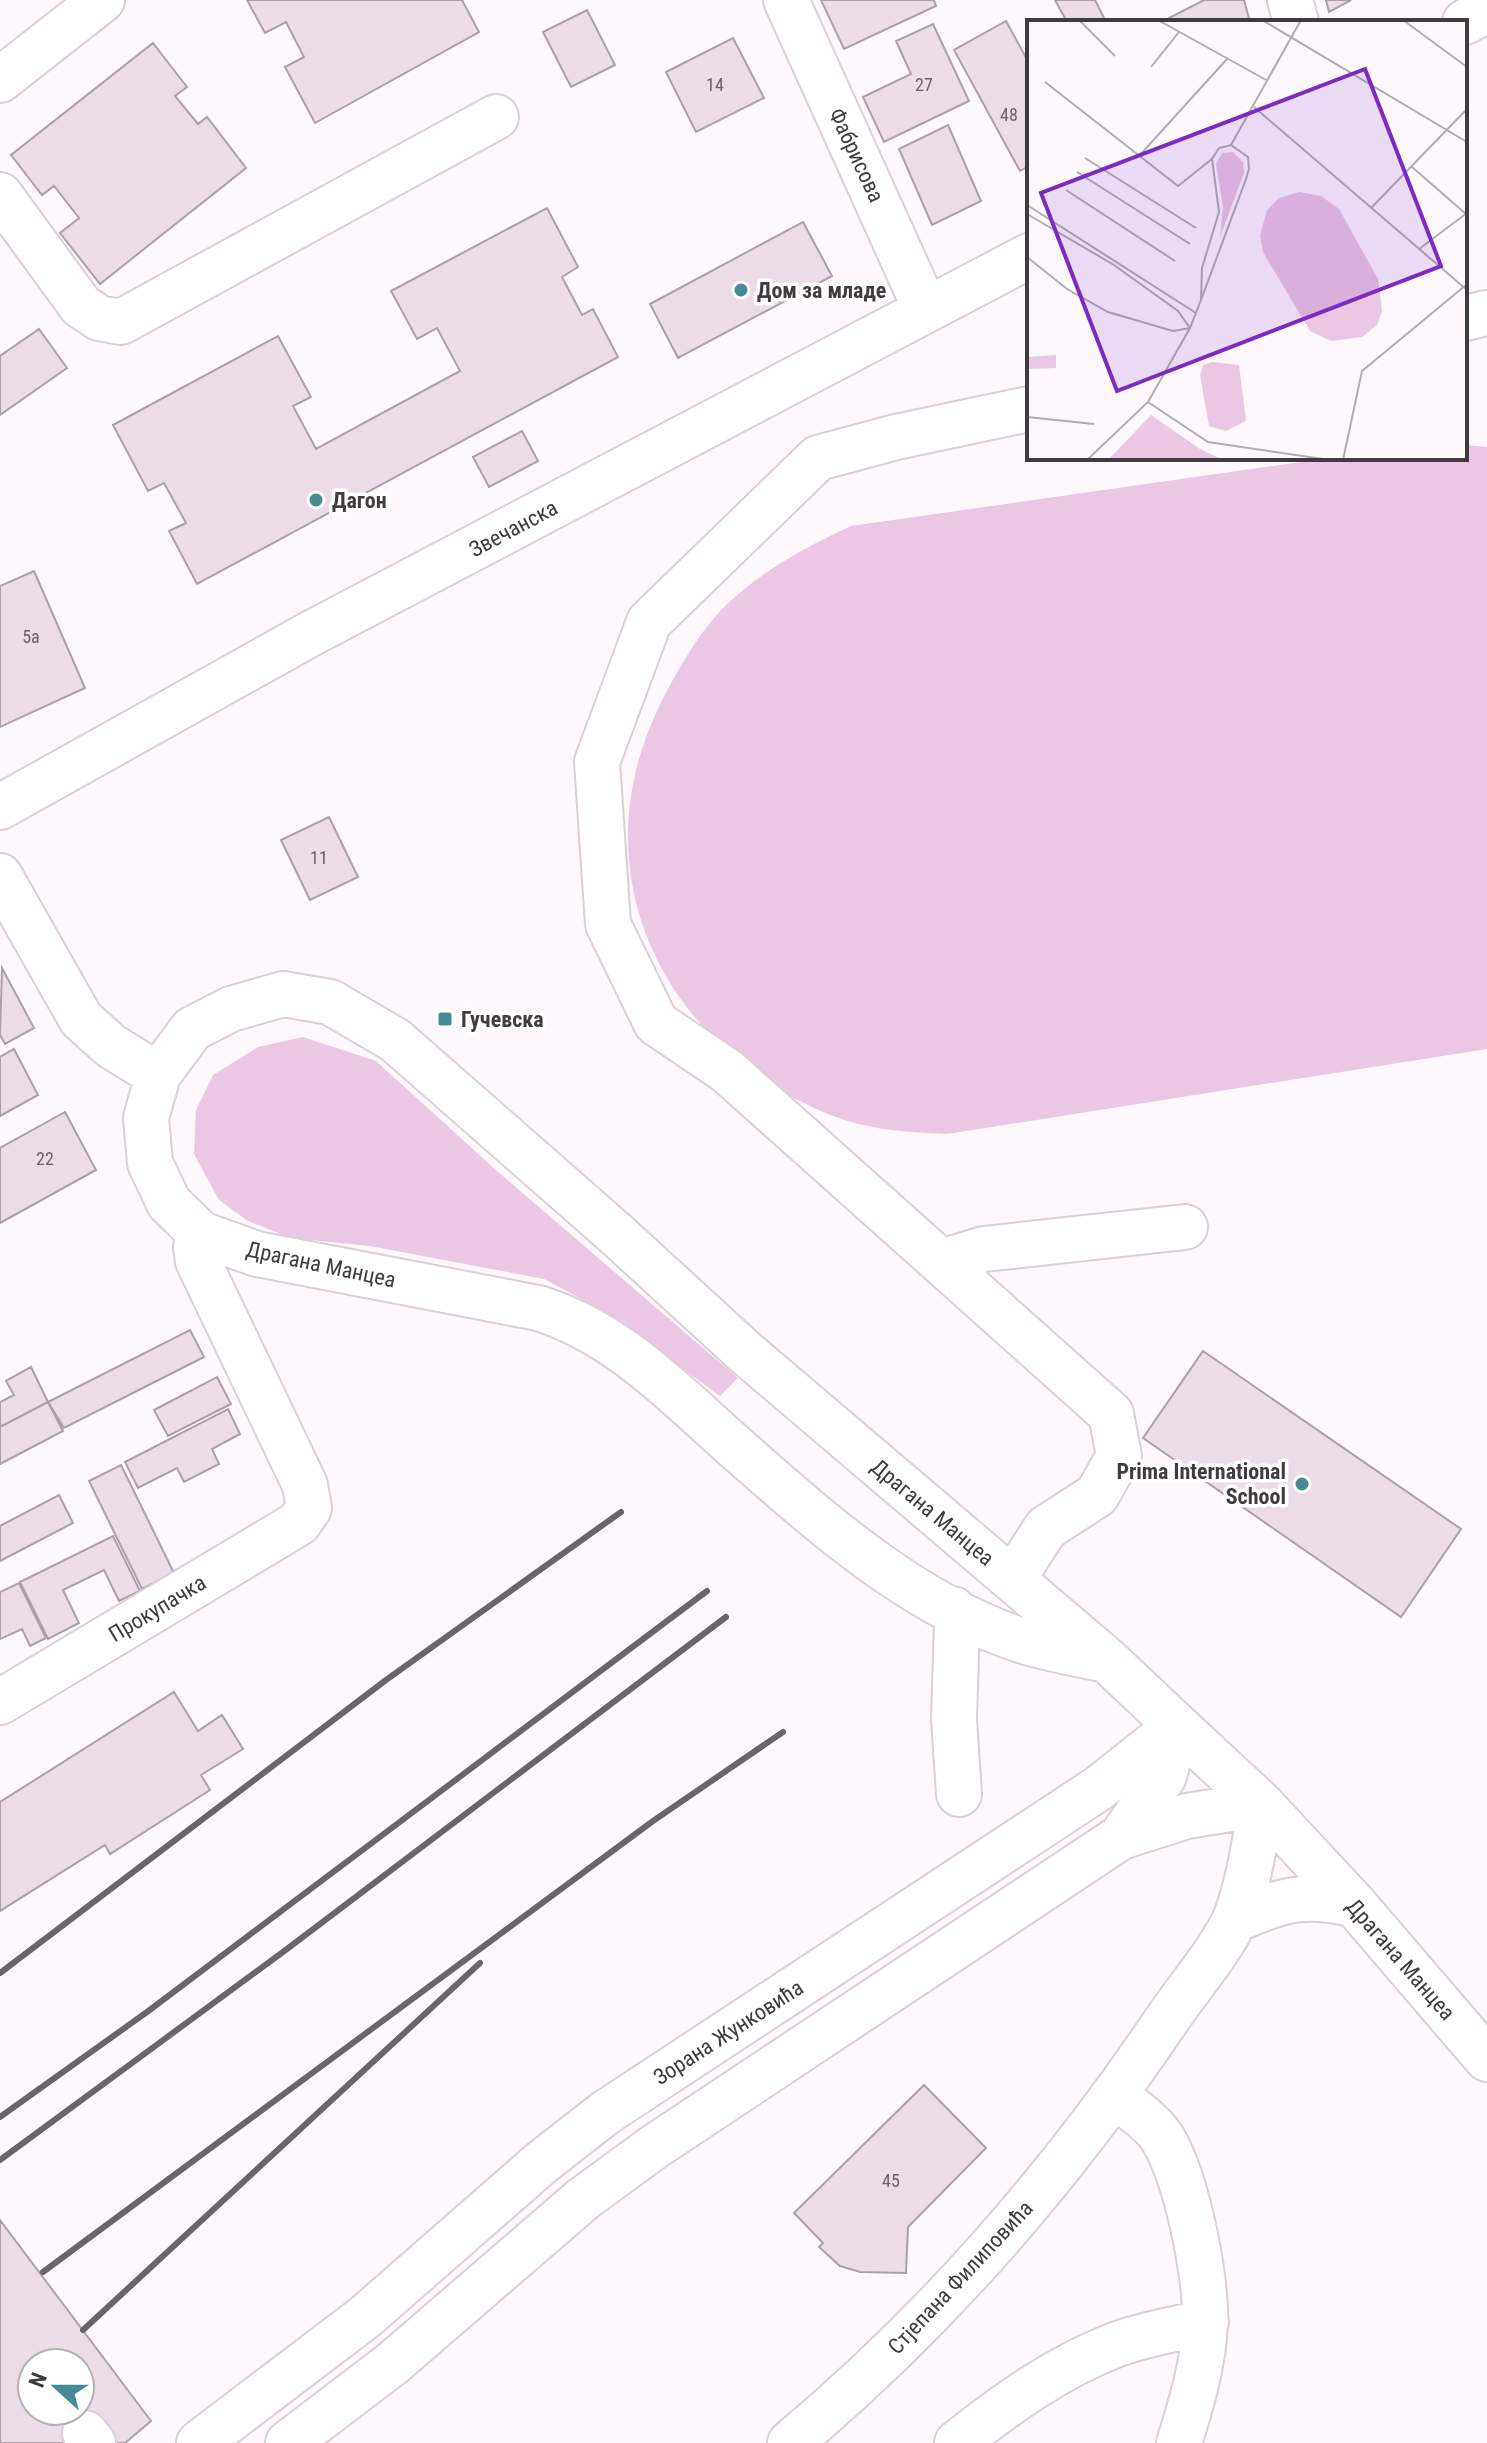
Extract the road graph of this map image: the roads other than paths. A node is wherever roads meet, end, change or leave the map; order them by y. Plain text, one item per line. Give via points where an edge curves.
1 (102, 0) edge
2 (786, 0) edge
3 (1290, 0) edge
4 (1487, 10) edge
5 (1295, 20) edge
6 (1467, 21) edge
7 (0, 80) edge
8 (496, 117) dead end
9 (0, 195) edge
10 (1027, 257) edge
11 (926, 310) junction
12 (1487, 313) edge
13 (1467, 318) edge
14 (1027, 409) edge
15 (0, 807) edge
16 (0, 876) edge
17 (158, 1075) junction
18 (1185, 1227) dead end
19 (201, 1234) junction
20 (942, 1262) junction
21 (1013, 1579) junction
22 (953, 1609) junction
23 (1107, 1660) junction
24 (0, 1702) edge
25 (1177, 1726) junction
26 (959, 1794) dead end
27 (1261, 1804) junction
28 (1121, 1837) junction
29 (1355, 1905) junction
30 (1235, 1920) junction
31 (1487, 2059) edge
32 (1115, 2096) junction
33 (1206, 2322) junction
34 (199, 2443) edge
35 (288, 2443) edge
36 (790, 2443) edge
37 (957, 2443) edge
38 (1179, 2443) edge

1 - 7 street
2 - 11 street, Фабрисова
3 - 5 street
4 - 6 street
8 - 9 street via 121,322 99,318 81,306
10 - 11 street, Звечанска
11 - 15 street, Звечанска via 310,634
12 - 13 street
14 - 20 street via 818,458 649,622 597,762 608,924 656,1023 727,1071
16 - 17 street via 81,1019 111,1046
17 - 19 street, Драгана Манцеа via 146,1118 150,1163 169,1203
17 - 21 street, Драгана Манцеа via 192,1029 231,1009 283,994 330,1002 361,1017 424,1063 746,1353
18 - 20 street via 984,1249
19 - 22 street, Драгана Манцеа via 257,1254 573,1318 642,1365 797,1502 895,1577
19 - 24 street, Прокупачка via 198,1261 305,1485 309,1508 299,1523
20 - 21 street via 1111,1414 1119,1456 1097,1495 1046,1528
21 - 23 street, Драгана Манцеа
22 - 23 street, Драгана Манцеа via 1028,1642
22 - 26 street
23 - 25 street, Драгана Манцеа
25 - 27 street, Драгана Манцеа
25 - 28 street via 1164,1776
25 - 34 street, Зорана Жунковића via 1099,1788 605,2113 365,2317
27 - 28 street via 1187,1816
27 - 29 street, Драгана Манцеа
27 - 30 street, Стјепана Филиповића
28 - 35 street via 654,2147 583,2199 393,2363
29 - 30 street via 1290,1898
29 - 31 street, Драгана Манцеа
30 - 32 street, Стјепана Филиповића
32 - 33 street via 1159,2133 1174,2161 1195,2234
32 - 36 street, Стјепана Филиповића via 1060,2168 946,2298
33 - 37 street via 1118,2343 1062,2369
33 - 38 street

